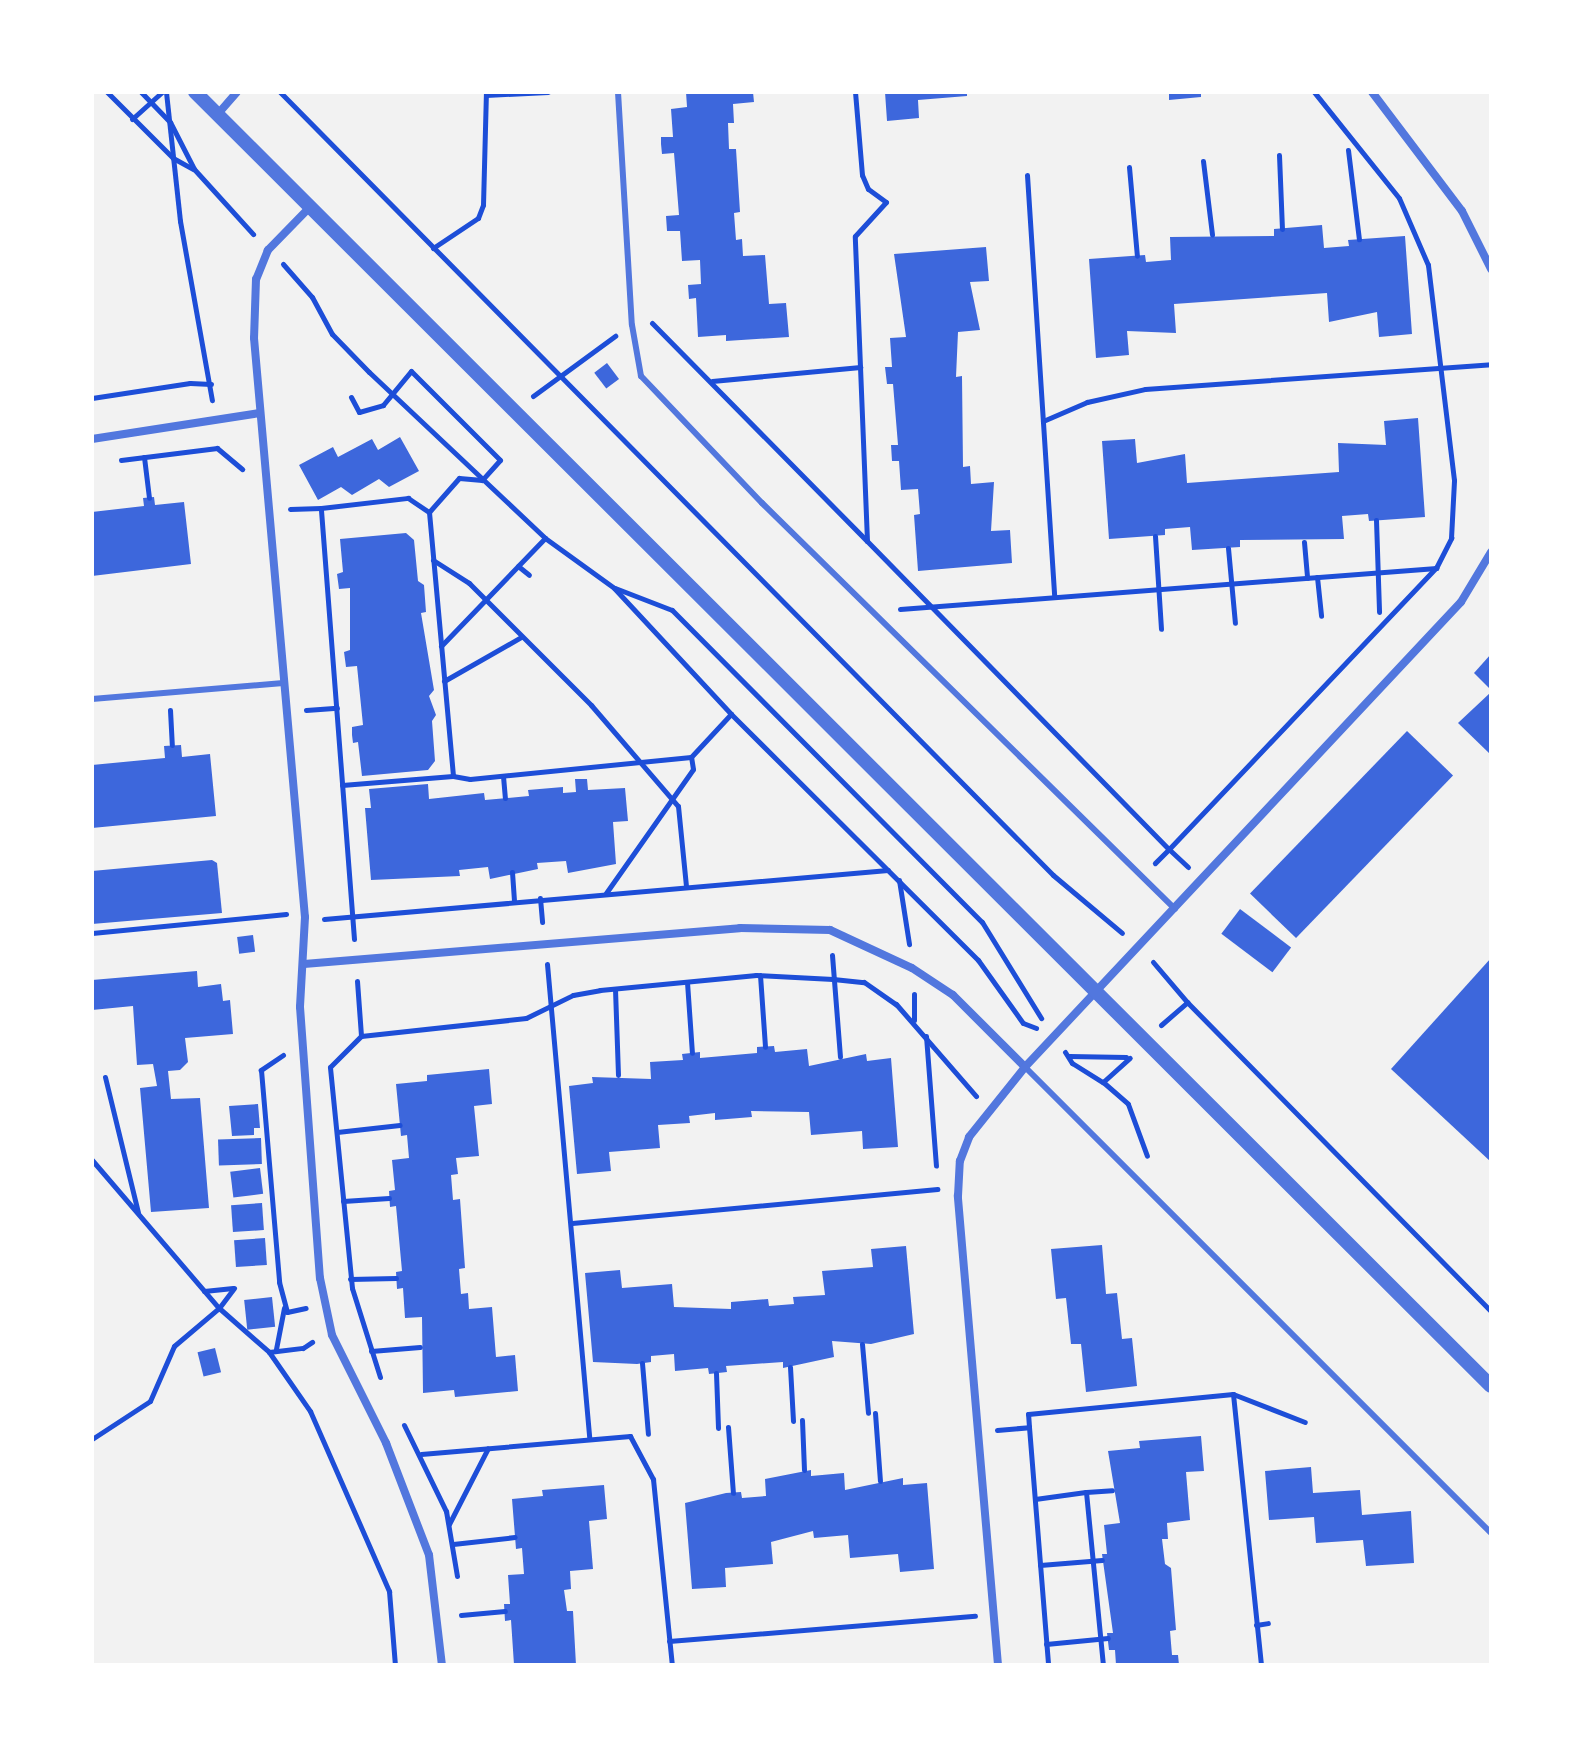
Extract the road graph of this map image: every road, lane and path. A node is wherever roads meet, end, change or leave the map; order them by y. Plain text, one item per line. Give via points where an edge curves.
1 (107, 92) edge
2 (141, 92) edge
3 (164, 92) edge
4 (195, 92) edge
5 (237, 92) edge
6 (280, 92) edge
7 (548, 92) edge
8 (618, 92) edge
9 (855, 92) edge
10 (1314, 92) edge
11 (1372, 92) edge
12 (486, 94) edge
13 (152, 102) junction
14 (217, 115) junction
15 (132, 119) junction
16 (170, 122) junction
17 (1348, 150) dead end
18 (1279, 155) dead end
19 (173, 158) junction
20 (1203, 161) dead end
21 (1129, 167) dead end
22 (194, 169) junction
23 (1027, 175) dead end
24 (309, 208) junction
25 (234, 213) dead end
26 (1282, 229) dead end
27 (1212, 234) dead end
28 (1359, 239) dead end
29 (433, 248) junction
30 (1137, 256) dead end
31 (1491, 269) edge
32 (296, 276) dead end
33 (632, 325) junction
34 (1491, 364) edge
35 (860, 367) junction
36 (1444, 368) junction
37 (557, 375) junction
38 (711, 381) junction
39 (211, 384) junction
40 (392, 394) junction
41 (351, 397) dead end
42 (92, 398) edge
43 (212, 405) dead end
44 (515, 412) junction
45 (260, 413) junction
46 (1043, 421) junction
47 (92, 439) edge
48 (144, 457) junction
49 (105, 462) dead end
50 (482, 480) junction
51 (243, 483) dead end
52 (149, 498) dead end
53 (429, 512) junction
54 (1376, 520) dead end
55 (1155, 536) dead end
56 (545, 538) junction
57 (867, 541) junction
58 (1304, 542) dead end
59 (1228, 548) dead end
60 (1491, 552) edge
61 (433, 560) junction
62 (518, 566) junction
63 (1436, 568) junction
64 (1378, 572) junction
65 (529, 575) dead end
66 (1317, 577) junction
67 (1307, 578) junction
68 (1231, 584) junction
69 (614, 588) junction
70 (1158, 589) junction
71 (1054, 597) junction
72 (485, 600) junction
73 (933, 607) junction
74 (873, 610) junction
75 (1379, 612) dead end
76 (1321, 616) dead end
77 (1235, 623) dead end
78 (1161, 629) dead end
79 (521, 637) junction
80 (441, 646) junction
81 (444, 681) junction
82 (283, 683) junction
83 (92, 699) edge
84 (170, 709) dead end
85 (731, 714) junction
86 (172, 745) dead end
87 (691, 757) junction
88 (639, 763) junction
89 (453, 776) junction
90 (503, 776) junction
91 (342, 785) junction
92 (505, 798) dead end
93 (672, 800) junction
94 (1169, 849) junction
95 (889, 870) junction
96 (512, 872) dead end
97 (1141, 876) junction
98 (686, 886) junction
99 (605, 894) junction
100 (540, 898) junction
101 (284, 901) dead end
102 (514, 901) junction
103 (1176, 911) junction
104 (285, 914) junction
105 (353, 916) junction
106 (324, 919) dead end
107 (283, 927) dead end
108 (830, 930) junction
109 (92, 933) edge
110 (545, 945) junction
111 (1140, 950) junction
112 (356, 959) junction
113 (304, 964) junction
114 (760, 975) junction
115 (833, 979) junction
116 (687, 982) junction
117 (615, 989) junction
118 (1099, 993) junction
119 (1187, 1002) junction
120 (552, 1006) junction
121 (1156, 1030) dead end
122 (926, 1033) junction
123 (361, 1036) junction
124 (283, 1039) dead end
125 (765, 1047) dead end
126 (692, 1053) dead end
127 (1069, 1056) joint
128 (840, 1057) dead end
129 (1025, 1067) junction
130 (618, 1075) dead end
131 (105, 1077) dead end
132 (989, 1112) junction
133 (400, 1125) dead end
134 (337, 1132) junction
135 (92, 1160) edge
136 (389, 1198) dead end
137 (343, 1201) junction
138 (139, 1217) junction
139 (572, 1223) junction
140 (396, 1278) dead end
141 (352, 1280) junction
142 (204, 1291) junction
143 (326, 1303) junction
144 (285, 1306) junction
145 (219, 1308) junction
146 (1491, 1311) edge
147 (309, 1343) dead end
148 (862, 1344) dead end
149 (420, 1347) dead end
150 (273, 1351) junction
151 (371, 1351) junction
152 (642, 1363) dead end
153 (790, 1367) dead end
154 (716, 1373) dead end
155 (381, 1380) dead end
156 (1491, 1386) edge
157 (1233, 1394) junction
158 (401, 1418) dead end
159 (802, 1420) dead end
160 (793, 1421) dead end
161 (1305, 1422) dead end
162 (728, 1427) dead end
163 (1029, 1427) junction
164 (718, 1428) dead end
165 (979, 1432) junction
166 (648, 1434) dead end
167 (589, 1437) junction
168 (92, 1439) edge
169 (488, 1448) junction
170 (804, 1470) dead end
171 (880, 1481) dead end
172 (1112, 1490) dead end
173 (1086, 1492) junction
174 (733, 1493) dead end
175 (1035, 1499) junction
176 (449, 1525) dead end
177 (1491, 1533) edge
178 (515, 1537) dead end
179 (453, 1544) dead end
180 (1102, 1560) dead end
181 (1093, 1561) junction
182 (1040, 1565) junction
183 (505, 1611) dead end
184 (461, 1615) dead end
185 (975, 1616) dead end
186 (1268, 1623) dead end
187 (1256, 1625) junction
188 (1108, 1638) dead end
189 (1100, 1639) junction
190 (669, 1641) junction
191 (1046, 1644) junction
192 (395, 1665) edge
193 (442, 1665) edge
194 (672, 1665) edge
195 (998, 1665) edge
196 (1048, 1665) edge
197 (1103, 1665) edge
198 (1261, 1665) edge

1 - 15 path
2 - 13 path
3 - 13 path
3 - 16 path
4 - 14 street
5 - 14 street
6 - 29 path
7 - 12 path
8 - 33 lane
9 - 35 path via 862,175 868,189 886,202 855,236
10 - 36 path via 1399,198 1416,232 1428,265
11 - 31 street via 1462,211
12 - 29 path via 483,205 478,218
13 - 15 path
13 - 16 path
14 - 24 street
15 - 19 path
16 - 19 path
16 - 22 path
17 - 28 path
18 - 26 path
19 - 22 path
19 - 39 path
20 - 27 path
21 - 30 path
22 - 25 path
23 - 46 path
24 - 44 street
24 - 45 street via 268,250 256,279
29 - 37 path
32 - 40 path via 332,334
33 - 37 path
33 - 38 path via 645,316
33 - 74 lane via 635,356 649,389
34 - 36 path
35 - 38 path
35 - 57 path
36 - 46 path via 1145,389 1087,402
36 - 63 path via 1453,513 1451,538
37 - 44 path
37 - 111 path via 1053,875
38 - 57 path
39 - 42 path
39 - 43 path
40 - 41 path via 383,405 359,412
40 - 50 path
40 - 50 path via 411,371 500,460
44 - 118 street
45 - 47 street
45 - 82 street
46 - 71 path
48 - 49 path
48 - 51 path via 217,448 242,467
48 - 52 path
50 - 53 path via 459,478
50 - 56 path
53 - 61 path
53 - 91 path via 408,498 321,508
54 - 64 path
55 - 70 path
56 - 62 path
56 - 69 path
57 - 73 path
58 - 67 path
59 - 68 path
60 - 103 street via 1461,602
61 - 72 path
61 - 80 path
62 - 65 path
62 - 72 path
63 - 64 path
63 - 94 path
64 - 66 path
64 - 75 path
66 - 67 path
66 - 76 path
67 - 68 path
68 - 70 path
68 - 77 path
69 - 85 path
69 - 95 path via 672,610 982,922 1042,1019 1043,1031 1023,1023 978,960
70 - 71 path
70 - 78 path
71 - 73 path
72 - 79 path
72 - 80 path
73 - 74 path
73 - 94 path
74 - 97 lane
79 - 81 path
79 - 88 path via 609,724
80 - 81 path
81 - 89 path
82 - 83 lane
82 - 113 street
84 - 86 path
85 - 87 path
85 - 95 path
87 - 88 path
87 - 93 path via 693,769
88 - 90 path
88 - 93 path
89 - 90 path
89 - 91 path
90 - 92 path
91 - 105 path
93 - 98 path via 678,806
93 - 99 path
94 - 97 path
95 - 98 path
96 - 102 path
97 - 103 lane
98 - 99 path
99 - 100 path
100 - 102 path
100 - 110 path
101 - 104 path
102 - 105 path
103 - 111 street
104 - 107 path
104 - 109 path
105 - 106 path
105 - 112 path
108 - 110 street via 740,928
108 - 115 path
108 - 129 street via 912,968 953,995
110 - 112 street
110 - 120 path
111 - 118 street
111 - 119 path
112 - 113 street
112 - 123 path
113 - 143 street via 300,1007
114 - 115 path
114 - 116 path
114 - 125 path
115 - 122 path via 864,982
115 - 128 path
116 - 117 path
116 - 126 path
117 - 120 path via 573,995
117 - 130 path
118 - 129 street
118 - 156 street
119 - 121 path
119 - 146 path
120 - 123 path via 526,1018
120 - 139 path
122 - 132 path
122 - 139 path via 937,1189
123 - 134 path via 330,1067
124 - 144 path via 285,1054 261,1070
127 - 127 path via 1103,1082 1131,1057
129 - 132 street
129 - 177 lane
131 - 138 path
132 - 165 street via 965,1149 958,1196
133 - 134 path
134 - 137 path
135 - 138 path
136 - 137 path
137 - 141 path
138 - 142 path
139 - 167 path
140 - 141 path
141 - 151 path
142 - 145 path
142 - 145 path via 234,1288
143 - 144 path via 287,1312
143 - 193 street via 351,1383 386,1443 429,1555
144 - 150 path
145 - 150 path
145 - 168 path via 174,1346 150,1401
147 - 150 path
148 - 171 path
149 - 151 path
150 - 192 path via 310,1411 389,1591
151 - 155 path
152 - 166 path
153 - 160 path
154 - 164 path
157 - 161 path
157 - 163 path via 1028,1414
157 - 187 path
158 - 169 path via 421,1454
159 - 170 path
162 - 174 path
163 - 165 path
163 - 175 path
165 - 195 street
167 - 169 path
167 - 190 path via 634,1436 653,1479
169 - 176 path
172 - 173 path
173 - 175 path
173 - 181 path
175 - 182 path
178 - 179 path
180 - 181 path
181 - 182 path
181 - 189 path
182 - 191 path
183 - 184 path
185 - 190 path
186 - 187 path
187 - 198 path
188 - 189 path
189 - 191 path
189 - 197 path
190 - 194 path
191 - 196 path

